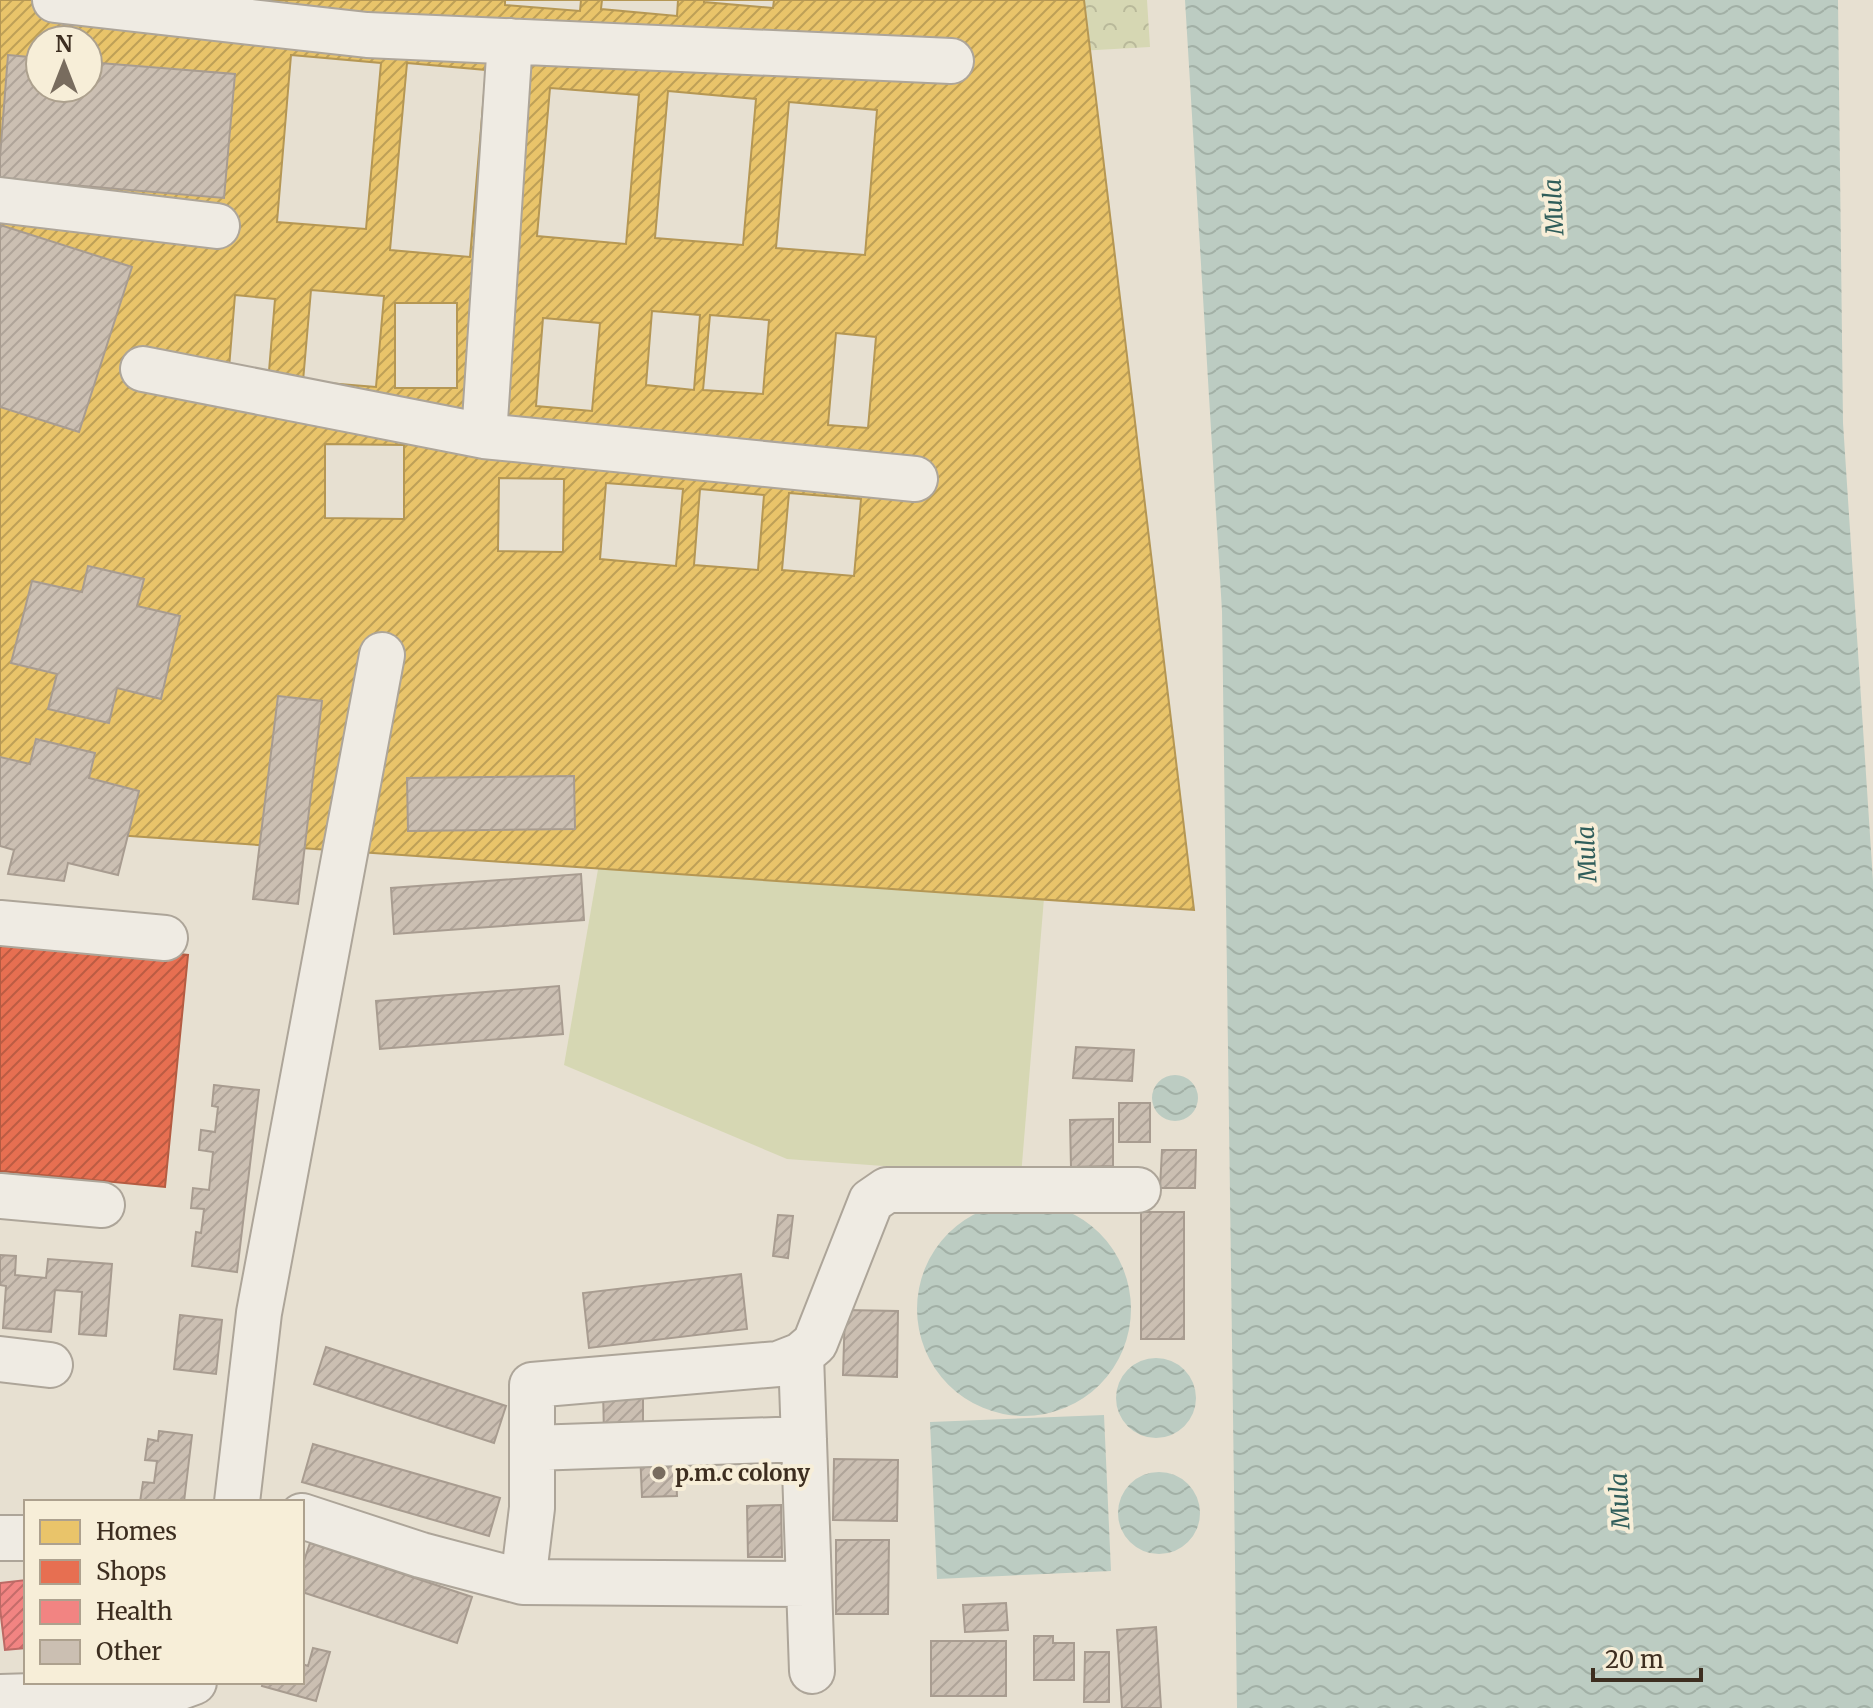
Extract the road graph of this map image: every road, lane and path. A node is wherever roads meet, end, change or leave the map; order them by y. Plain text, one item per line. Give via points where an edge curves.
1 (55, 0) edge
2 (370, 17) edge
3 (510, 41) junction
4 (951, 61) dead end
5 (0, 200) edge
6 (217, 226) dead end
7 (143, 369) dead end
8 (484, 436) junction
9 (915, 479) dead end
10 (382, 655) dead end
11 (0, 923) edge
12 (165, 938) dead end
13 (1138, 1190) dead end
14 (0, 1196) edge
15 (102, 1205) dead end
16 (801, 1355) junction
17 (0, 1359) edge
18 (50, 1365) dead end
19 (804, 1439) junction
20 (532, 1448) junction
21 (245, 1500) edge
22 (304, 1517) edge
23 (0, 1538) edge
24 (24, 1538) edge
25 (523, 1582) junction
26 (809, 1584) junction
27 (812, 1671) dead end
28 (189, 1684) edge
29 (0, 1697) edge

1 - 2 street
2 - 3 street
3 - 4 street
3 - 8 street
5 - 6 street
7 - 8 street
8 - 9 street
10 - 21 street via 259,1313
11 - 12 street
13 - 16 street via 887,1190 871,1201 815,1343
14 - 15 street
16 - 19 street
16 - 20 street via 778,1364 532,1385
17 - 18 street
19 - 20 street
19 - 26 street
20 - 25 street via 532,1508
22 - 25 street
23 - 24 street
25 - 26 street
26 - 27 street
28 - 29 street via 167,1692

